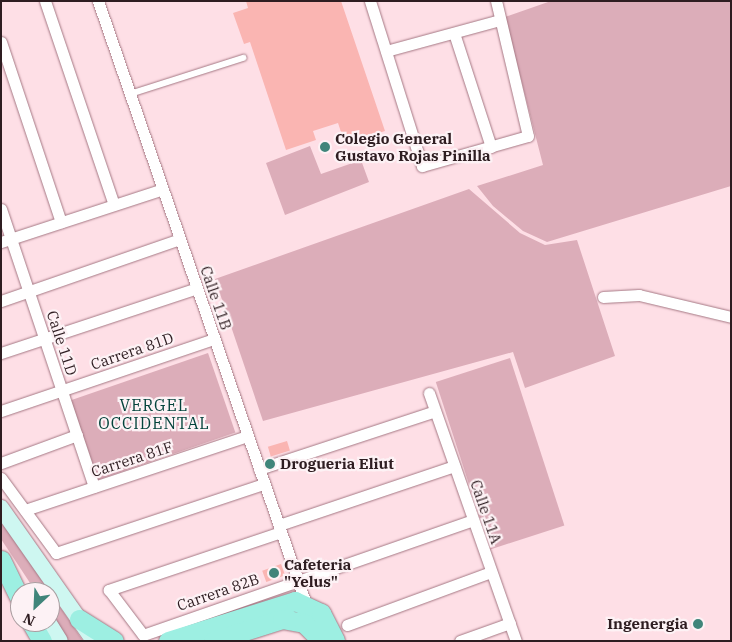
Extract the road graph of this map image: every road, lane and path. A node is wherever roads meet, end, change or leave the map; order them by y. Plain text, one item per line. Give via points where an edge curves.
1 (45, 1) edge
2 (98, 1) edge
3 (370, 1) edge
4 (496, 1) edge
5 (500, 20) junction
6 (454, 33) junction
7 (1, 42) edge
8 (386, 51) junction
9 (243, 58) dead end
10 (130, 94) junction
11 (491, 147) junction
12 (163, 190) junction
13 (114, 205) junction
14 (1, 209) edge
15 (61, 222) junction
16 (180, 239) junction
17 (6, 240) edge
18 (197, 288) junction
19 (29, 291) junction
20 (603, 297) dead end
21 (1, 301) edge
22 (731, 317) edge
23 (45, 339) junction
24 (214, 339) junction
25 (1, 353) edge
26 (62, 391) junction
27 (429, 393) dead end
28 (1, 411) edge
29 (435, 411) junction
30 (77, 435) junction
31 (248, 436) junction
32 (1, 462) edge
33 (454, 466) junction
34 (259, 469) junction
35 (1, 478) edge
36 (264, 484) junction
37 (94, 487) junction
38 (1, 508) edge
39 (25, 510) junction
40 (473, 520) junction
41 (280, 528) junction
42 (1, 553) edge
43 (1, 560) edge
44 (492, 572) junction
45 (298, 580) junction
46 (12, 582) edge
47 (20, 582) edge
48 (306, 604) junction
49 (78, 619) junction
50 (510, 623) junction
51 (347, 625) dead end
52 (94, 641) edge
53 (114, 641) edge
54 (168, 641) edge
55 (214, 641) edge
56 (322, 641) edge
57 (335, 641) edge
58 (460, 641) edge
59 (516, 641) edge

1 - 13 street
2 - 10 street, Calle 11B
3 - 8 street
4 - 5 street
5 - 6 street
5 - 11 street via 528,136
6 - 8 street
6 - 11 street
7 - 15 street
8 - 11 street via 422,166
9 - 10 lane
10 - 12 street, Calle 11B
12 - 13 street
12 - 16 street, Calle 11B
13 - 15 street
14 - 17 street, Calle 11D
15 - 17 street
16 - 18 street, Calle 11B
16 - 19 street
17 - 19 street, Calle 11D
18 - 23 street
18 - 24 street, Calle 11B
19 - 21 street
19 - 23 street, Calle 11D
20 - 22 street via 639,295
23 - 25 street
23 - 26 street, Calle 11D
24 - 26 street, Carrera 81D
24 - 31 street, Calle 11B
26 - 28 street, Carrera 81D
26 - 30 street, Calle 11D
27 - 29 street, Calle 11A
29 - 33 street, Calle 11A
29 - 34 street
30 - 32 street
30 - 37 street, Calle 11D
31 - 34 street, Calle 11B
31 - 37 street, Carrera 81F
33 - 40 street, Calle 11A
33 - 41 street
34 - 36 street, Calle 11B
35 - 39 street
36 - 39 street via 56,553
36 - 41 street, Calle 11B
37 - 39 street, Carrera 81F
38 - 49 main road
40 - 44 street, Calle 11A
40 - 45 street, Carrera 82B
41 - 45 street, Calle 11B
41 - 45 street, Carrera 82B via 109,590 143,635
42 - 47 main road
43 - 46 main road
44 - 50 street, Calle 11A
44 - 51 street
45 - 48 street, Calle 11B
48 - 54 main road via 283,602
48 - 57 main road via 328,622
49 - 52 main road
49 - 53 main road
50 - 58 street
50 - 59 street, Calle 11A
55 - 56 main road via 282,619 304,622

